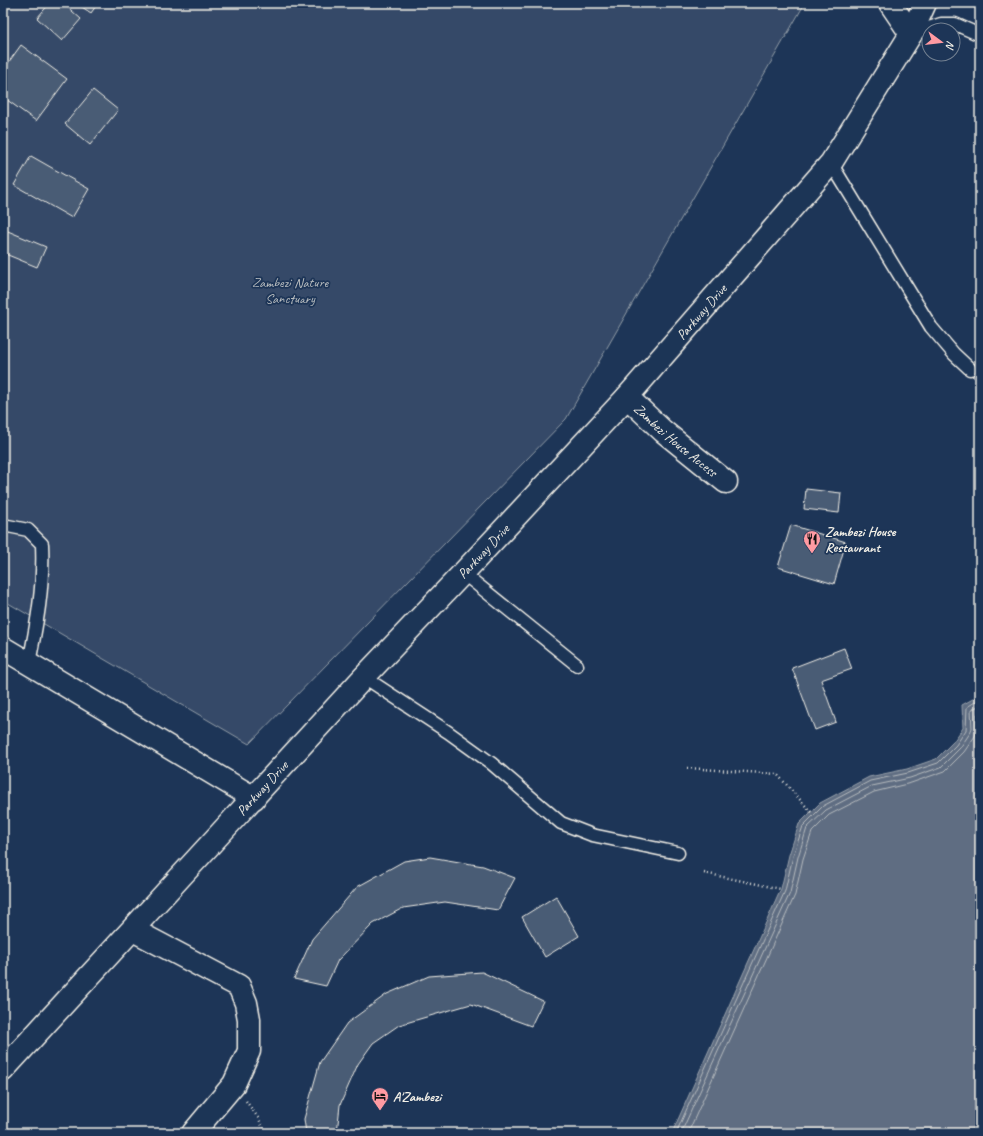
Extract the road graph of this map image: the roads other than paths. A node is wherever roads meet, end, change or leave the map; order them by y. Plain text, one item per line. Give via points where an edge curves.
1 (890, 3) edge
2 (925, 3) edge
3 (911, 34) junction
4 (980, 35) edge
5 (831, 163) junction
6 (970, 369) dead end
7 (627, 397) junction
8 (726, 482) dead end
9 (3, 528) edge
10 (463, 573) junction
11 (3, 648) edge
12 (29, 664) junction
13 (577, 665) dead end
14 (364, 677) junction
15 (254, 798) junction
16 (678, 853) dead end
17 (132, 930) junction
18 (3, 1070) edge
19 (193, 1133) edge

1 - 3 street
2 - 3 street, Parkway Drive
3 - 4 lane via 941,24 955,24
3 - 5 street, Parkway Drive
5 - 6 lane via 931,327
5 - 7 street, Parkway Drive
7 - 8 street, Zambezi House Access via 663,431
7 - 10 street, Parkway Drive
9 - 12 lane via 8,526 28,530 42,544 40,604
10 - 13 lane
10 - 14 street, Parkway Drive
11 - 12 street
12 - 15 street
14 - 15 street, Parkway Drive
14 - 16 lane via 491,763 561,823 592,836
15 - 17 street, Parkway Drive
17 - 18 street, Parkway Drive
17 - 19 street via 239,986 246,1003 249,1019 248,1051 234,1084

